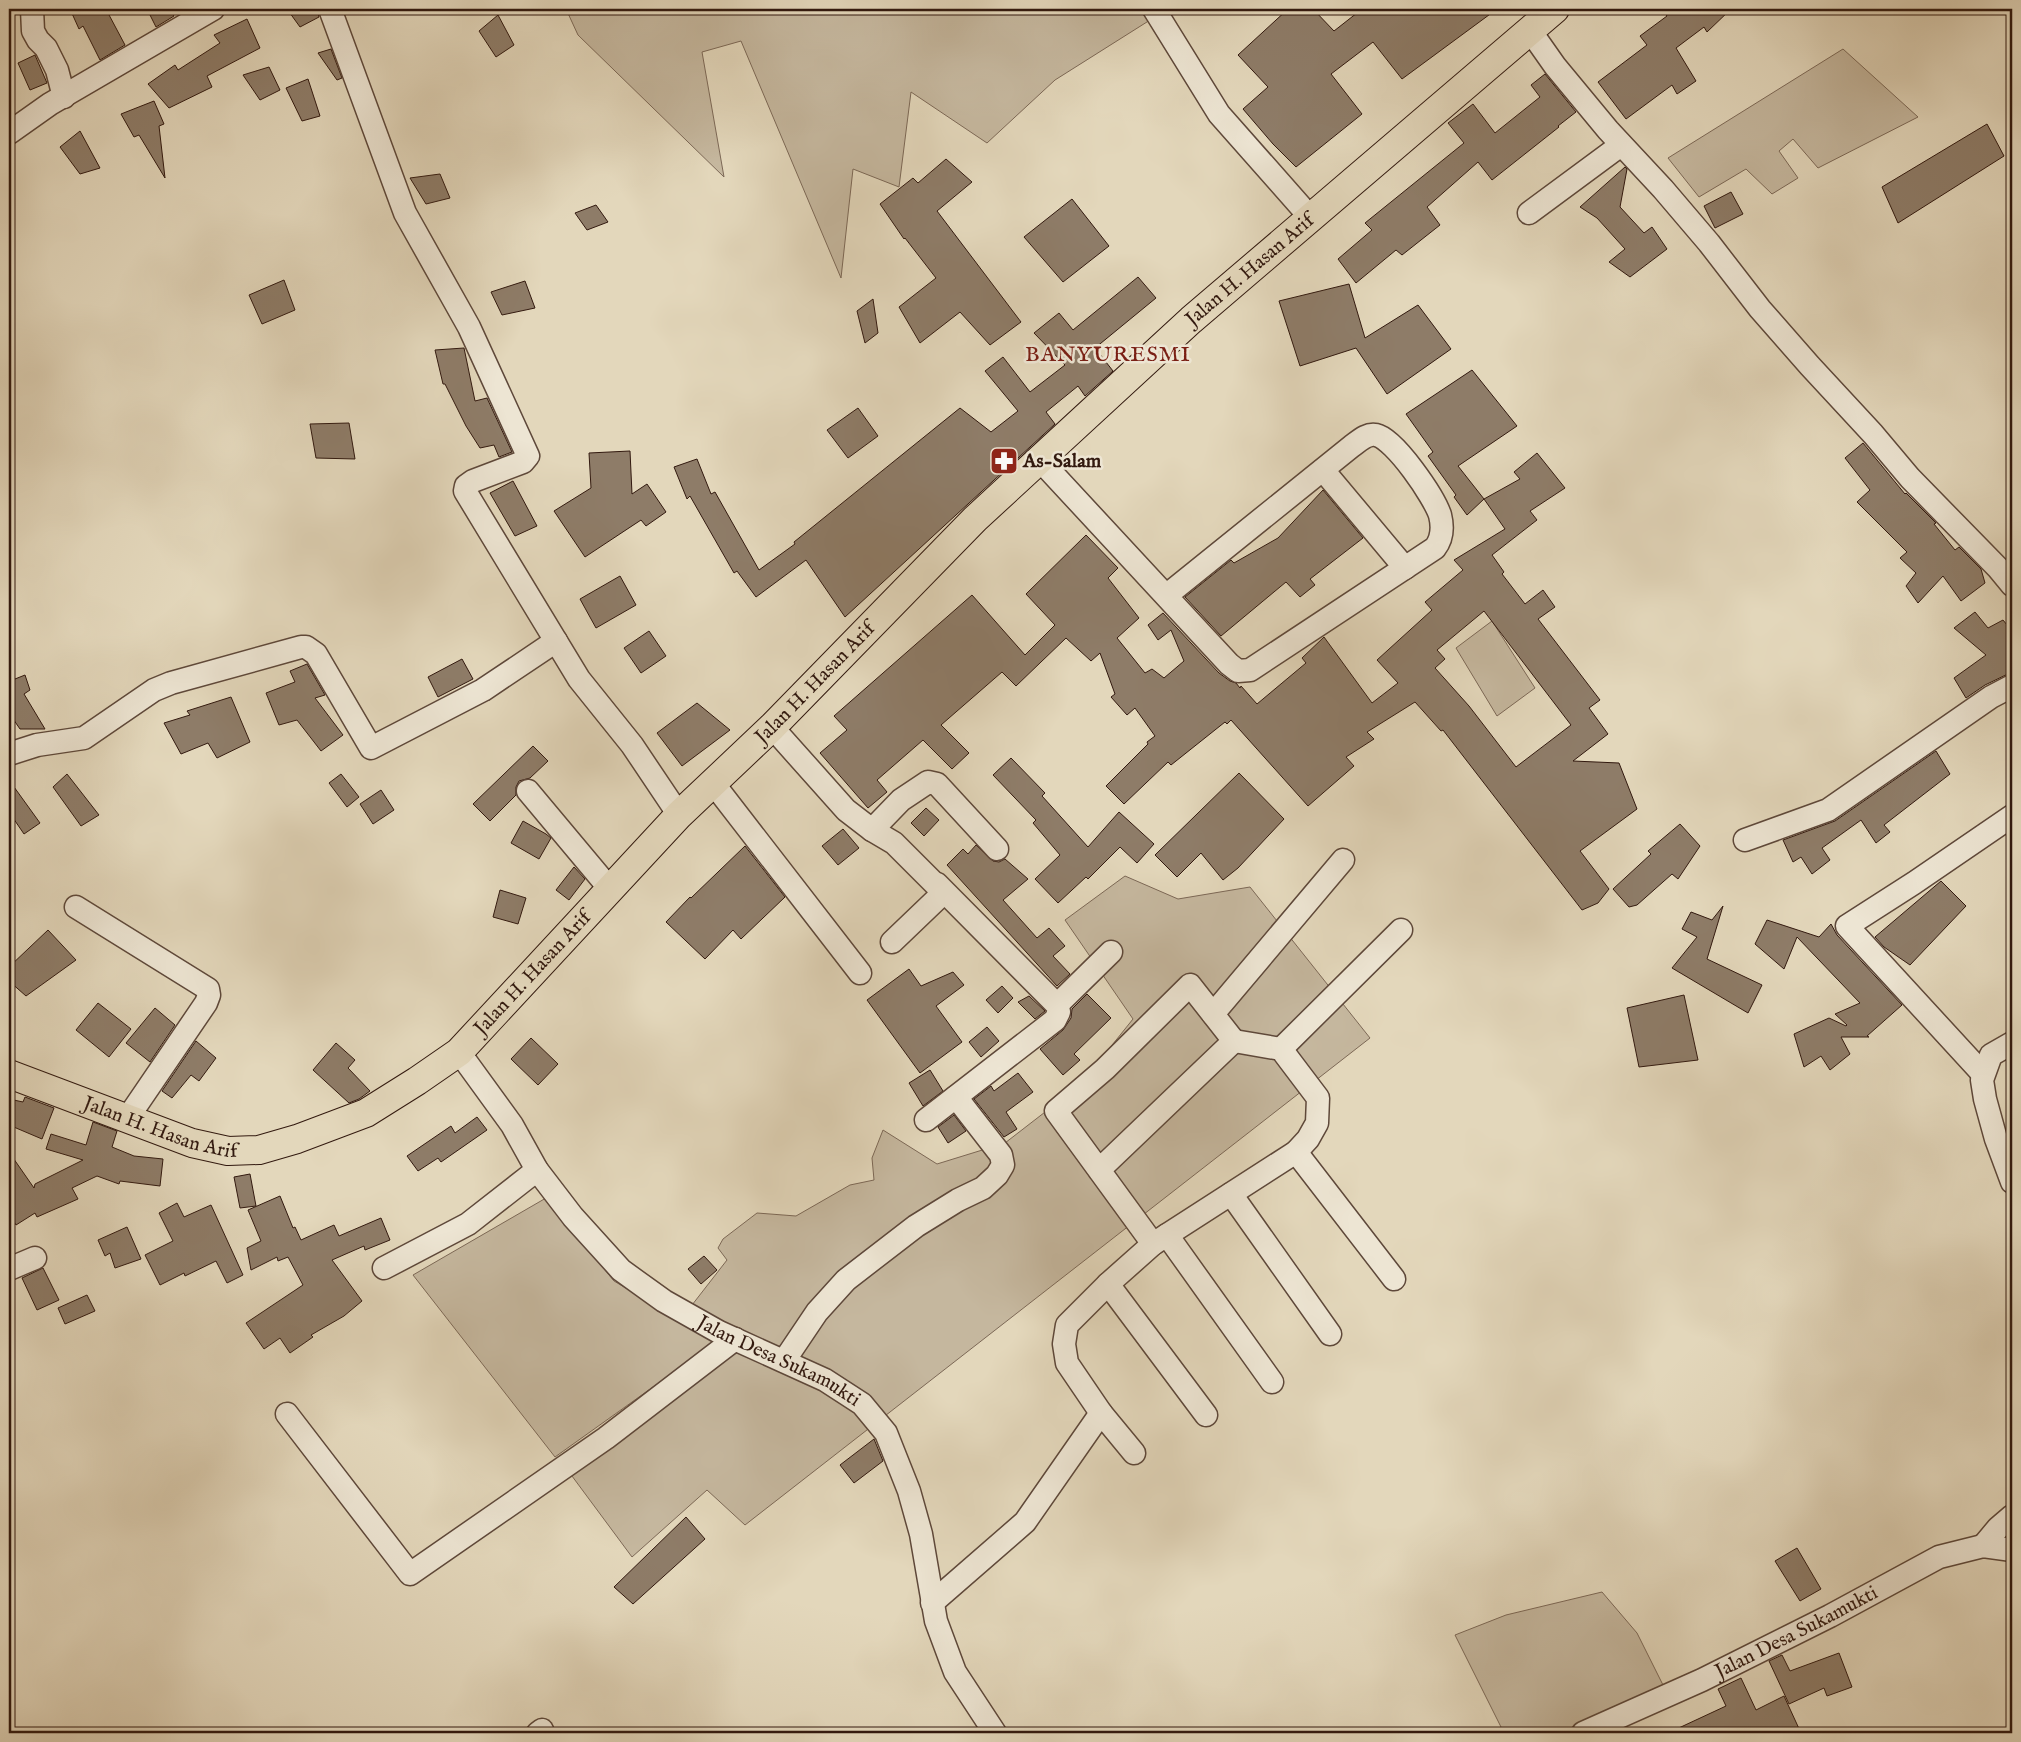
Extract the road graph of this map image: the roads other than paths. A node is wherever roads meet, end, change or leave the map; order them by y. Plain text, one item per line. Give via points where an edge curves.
1 (32, 9) edge
2 (213, 9) edge
3 (330, 9) edge
4 (1154, 9) edge
5 (1555, 9) edge
6 (1529, 30) junction
7 (64, 96) junction
8 (9, 133) edge
9 (1622, 145) junction
10 (1529, 214) dead end
11 (1310, 217) junction
12 (1039, 459) junction
13 (1323, 470) junction
14 (1405, 568) junction
15 (2012, 585) edge
16 (1168, 595) junction
17 (556, 641) junction
18 (2012, 686) edge
19 (772, 727) junction
20 (9, 754) edge
21 (713, 783) junction
22 (528, 791) dead end
23 (679, 815) junction
24 (2012, 816) edge
25 (872, 830) junction
26 (1745, 840) dead end
27 (997, 849) dead end
28 (1343, 860) dead end
29 (937, 884) junction
30 (610, 889) junction
31 (76, 907) dead end
32 (1401, 930) dead end
33 (892, 942) dead end
34 (1112, 952) dead end
35 (860, 973) dead end
36 (1057, 1004) junction
37 (1213, 1014) junction
38 (1234, 1041) junction
39 (2012, 1043) edge
40 (1281, 1049) junction
41 (459, 1052) junction
42 (9, 1074) edge
43 (1983, 1074) junction
44 (956, 1097) junction
45 (128, 1119) junction
46 (926, 1120) dead end
47 (1296, 1152) junction
48 (537, 1170) junction
49 (1099, 1170) junction
50 (2012, 1182) edge
51 (1231, 1194) junction
52 (1160, 1240) junction
53 (35, 1258) dead end
54 (384, 1268) dead end
55 (9, 1269) edge
56 (1394, 1279) dead end
57 (1108, 1284) junction
58 (1330, 1334) dead end
59 (735, 1339) junction
60 (784, 1361) junction
61 (1272, 1382) dead end
62 (1101, 1413) junction
63 (287, 1414) dead end
64 (1206, 1415) dead end
65 (1134, 1453) dead end
66 (2012, 1516) edge
67 (1983, 1546) junction
68 (2012, 1550) edge
69 (932, 1603) junction
70 (995, 1733) edge
71 (1583, 1733) edge

1 - 7 street via 33,31 57,70
2 - 7 street
3 - 17 street via 405,213 469,327 525,446 528,456 523,462 473,481 464,488
4 - 11 street via 1219,114
5 - 6 main road, Jalan H. Hasan Arif
6 - 9 street
6 - 11 main road, Jalan H. Hasan Arif
7 - 8 street
9 - 10 street
9 - 15 street via 1727,264 1760,309 1810,366
11 - 12 main road, Jalan H. Hasan Arif
12 - 16 street
12 - 19 main road, Jalan H. Hasan Arif via 975,519
13 - 14 street
13 - 14 street via 1369,436 1378,435 1397,449 1440,515 1442,533 1436,548
13 - 16 street
14 - 16 street via 1250,670 1242,672 1229,664
17 - 20 street via 483,690 371,748 316,654 300,647 154,690 84,738 37,745
17 - 23 street
18 - 26 street via 1828,810
19 - 21 main road, Jalan H. Hasan Arif
19 - 25 street via 846,810
21 - 23 main road, Jalan H. Hasan Arif
21 - 35 street
22 - 30 street
23 - 30 main road, Jalan H. Hasan Arif
24 - 43 street via 1847,926
25 - 27 street via 901,800 928,782 937,784
25 - 29 street via 894,843
28 - 37 street
29 - 33 street via 939,897
29 - 36 street
30 - 41 main road, Jalan H. Hasan Arif
31 - 45 street via 208,989 206,1003
32 - 40 street
34 - 36 street
36 - 44 street via 1059,1012 1055,1020
37 - 38 street
37 - 49 street via 1190,985 1056,1112
38 - 40 street
38 - 49 street
39 - 43 street via 1991,1055
40 - 47 street via 1318,1098 1317,1123
41 - 45 main road, Jalan H. Hasan Arif via 366,1113 259,1150 228,1151 192,1144
41 - 48 street, Jalan Desa Sukamukti via 512,1125
42 - 45 main road, Jalan H. Hasan Arif
43 - 50 street via 1985,1099
44 - 46 street
44 - 60 street via 1001,1155 1003,1165 997,1175 982,1188 916,1226 846,1280 817,1312
47 - 51 street
47 - 56 street
48 - 54 street via 468,1224
48 - 59 street, Jalan Desa Sukamukti via 573,1217 621,1270 664,1301
49 - 52 street
51 - 52 street
51 - 58 street
52 - 57 street
52 - 61 street
53 - 55 street
57 - 62 street via 1068,1325 1064,1344 1067,1363
57 - 64 street
59 - 60 street, Jalan Desa Sukamukti
59 - 63 street via 606,1438 410,1574
60 - 69 street, Jalan Desa Sukamukti via 825,1380 862,1404 886,1433 909,1491 921,1534
62 - 65 street
62 - 69 street via 1025,1522
66 - 67 street
67 - 68 street, Jalan Desa Sukamukti
67 - 71 street, Jalan Desa Sukamukti via 1939,1557 1702,1680
69 - 70 street, Jalan Desa Sukamukti via 956,1672

